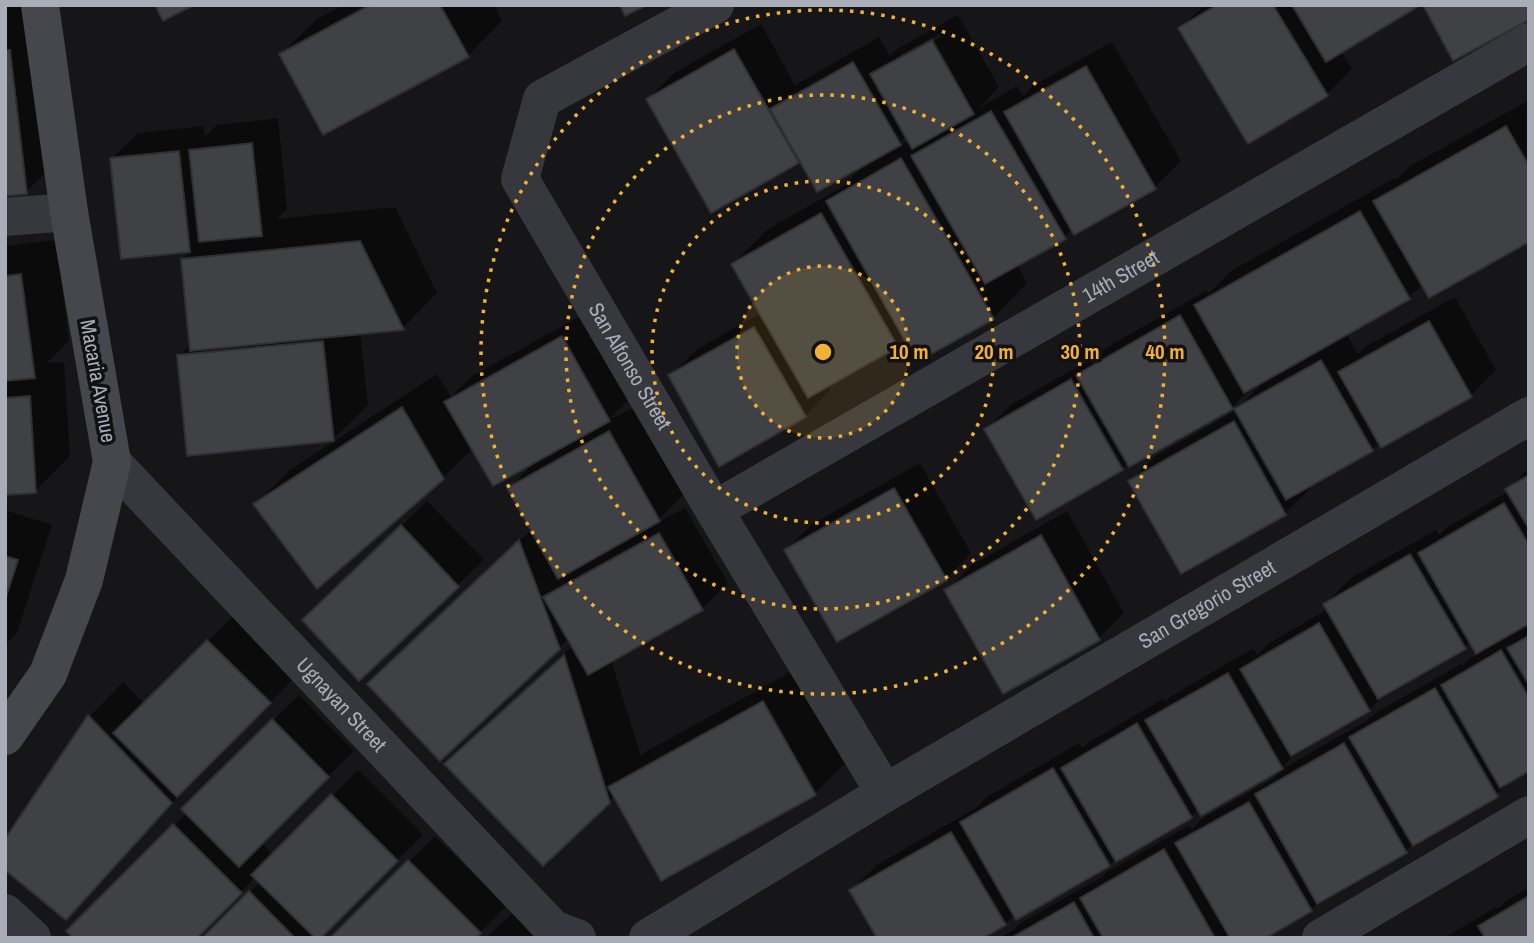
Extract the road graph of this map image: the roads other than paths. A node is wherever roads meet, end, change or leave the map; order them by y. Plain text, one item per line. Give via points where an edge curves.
1 (40, 5) edge
2 (715, 5) edge
3 (1529, 42) edge
4 (69, 212) junction
5 (5, 217) edge
6 (1529, 416) edge
7 (112, 462) junction
8 (714, 510) junction
9 (5, 736) edge
10 (885, 793) junction
11 (1529, 815) edge
12 (5, 913) edge
13 (32, 938) edge
14 (577, 938) edge
15 (648, 938) edge
16 (1321, 938) edge

1 - 4 street, Macaria Avenue
2 - 8 street, San Alfonso Street via 542,99 520,179
3 - 8 street, 14th Street
4 - 5 street
4 - 7 street, Macaria Avenue
6 - 10 street, San Gregorio Street
7 - 9 street, Macaria Avenue via 84,580 48,674
7 - 14 street, Ugnayan Street via 554,929
8 - 10 street, San Alfonso Street
10 - 15 street
11 - 16 street
12 - 13 street

